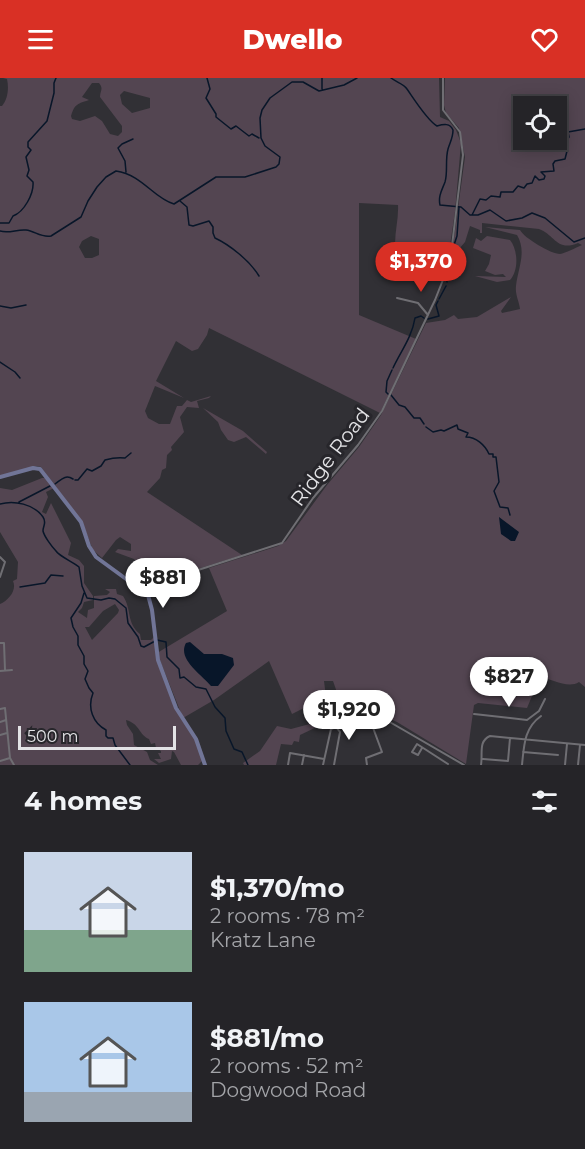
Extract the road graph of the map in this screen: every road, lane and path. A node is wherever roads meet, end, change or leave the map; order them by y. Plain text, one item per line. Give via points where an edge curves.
1 (443, 78) edge
2 (398, 298) dead end
3 (428, 315) junction
4 (0, 477) edge
5 (0, 557) edge
6 (0, 576) edge
7 (144, 590) junction
8 (0, 643) edge
9 (5, 670) junction
10 (12, 670) dead end
11 (0, 671) edge
12 (545, 699) dead end
13 (0, 709) edge
14 (375, 714) junction
15 (474, 714) dead end
16 (541, 716) dead end
17 (529, 719) junction
18 (6, 720) junction
19 (0, 722) edge
20 (533, 723) junction
21 (336, 727) junction
22 (7, 733) junction
23 (0, 735) edge
24 (510, 738) junction
25 (525, 740) junction
26 (567, 744) junction
27 (580, 745) junction
28 (585, 746) edge
29 (422, 748) dead end
30 (523, 752) junction
31 (304, 755) junction
32 (558, 755) dead end
33 (10, 758) junction
34 (324, 759) junction
35 (451, 759) junction
36 (482, 759) junction
37 (0, 761) edge
38 (448, 764) edge
39 (14, 765) edge
40 (205, 765) edge
41 (288, 765) edge
42 (303, 765) edge
43 (323, 765) edge
44 (334, 765) edge
45 (367, 765) edge
46 (464, 765) edge
47 (481, 765) edge
48 (522, 765) edge
49 (564, 765) edge
50 (578, 765) edge

1 - 3 street, Ridge Road via 443,110 460,132 463,152 449,267
2 - 3 street via 418,303
3 - 7 street, Ridge Road via 380,414 284,541
4 - 7 street via 40,469 81,522 96,557
5 - 6 street via 6,562
7 - 40 street via 150,600 157,657 176,708 196,739
8 - 9 street via 4,643
9 - 10 street
9 - 11 street
12 - 17 street
13 - 18 street via 5,708
14 - 21 street via 362,710 361,716 339,720
14 - 35 street
14 - 45 street via 372,724 382,752 366,758
15 - 17 street
16 - 20 street
17 - 20 street
18 - 19 street
18 - 22 street
20 - 25 street
21 - 34 street via 330,731
21 - 44 street via 340,732
22 - 23 street
22 - 33 street
24 - 25 street
24 - 36 street via 487,737 482,744
24 - 36 street via 508,761
25 - 26 street
25 - 30 street
26 - 27 street
26 - 49 street
27 - 28 street
27 - 50 street
29 - 38 street
30 - 32 street
30 - 48 street
31 - 34 street
31 - 41 street via 290,753
31 - 42 street
33 - 37 street
33 - 39 street
34 - 43 street
35 - 38 street
35 - 46 street
36 - 47 street

